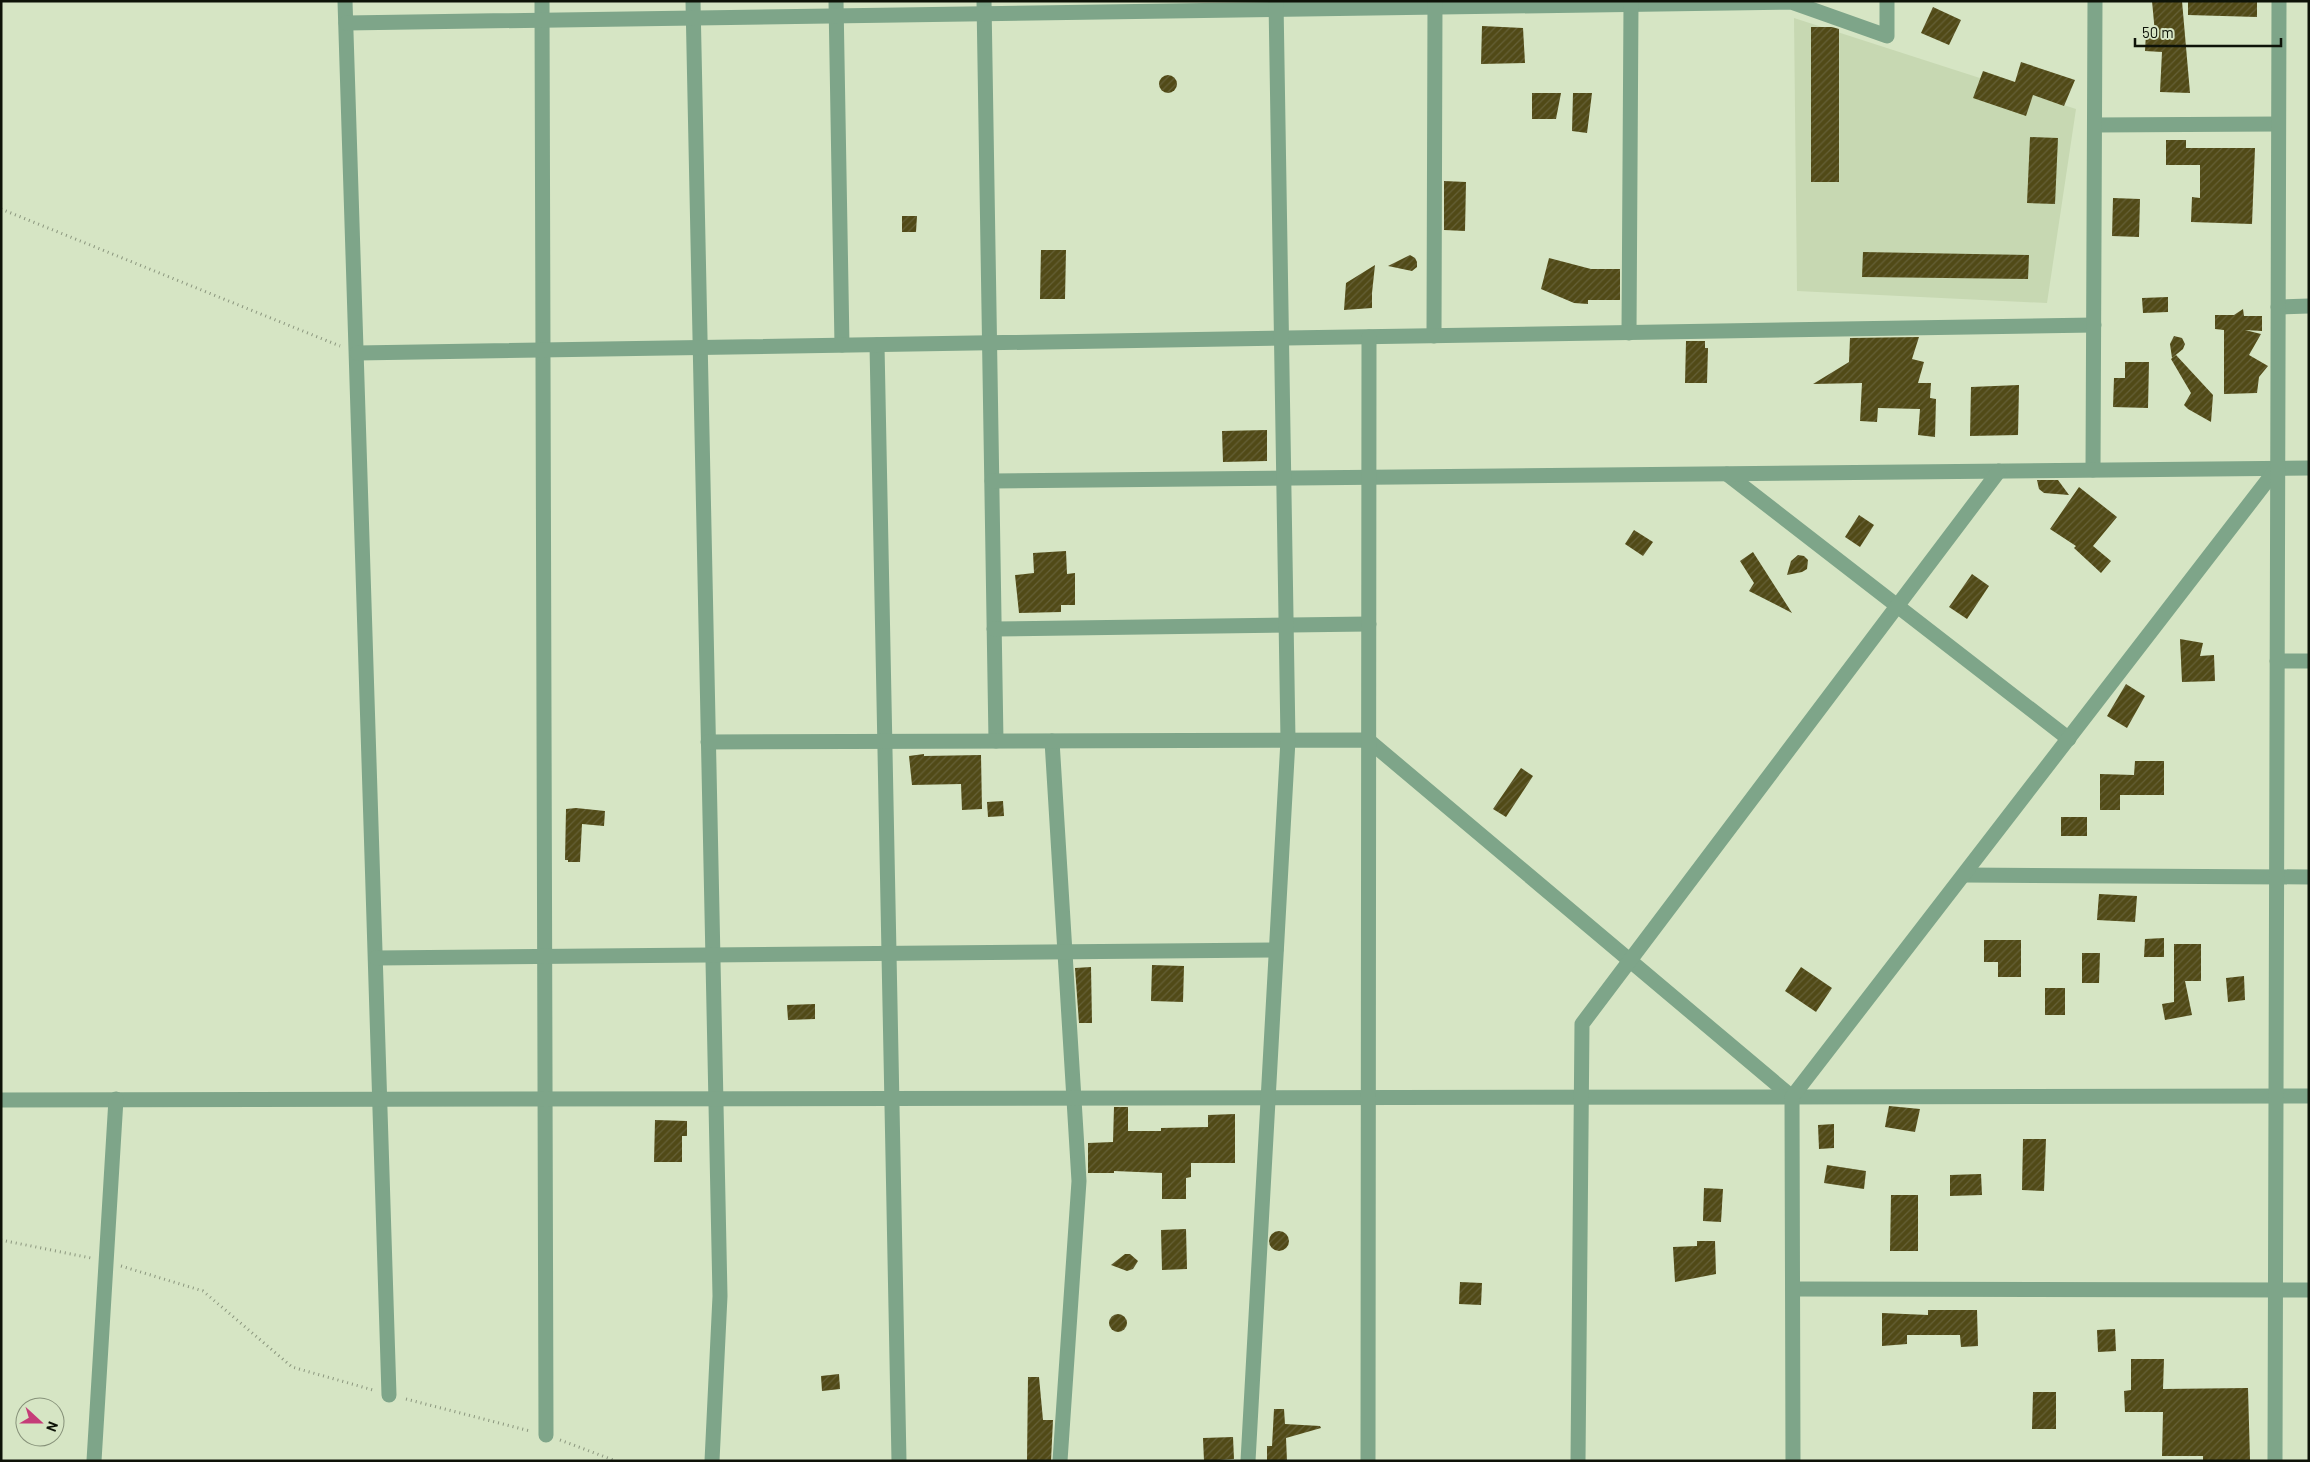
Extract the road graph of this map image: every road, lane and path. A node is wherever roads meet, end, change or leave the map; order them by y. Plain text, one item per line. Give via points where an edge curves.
1 (346, 1) edge
2 (542, 1) edge
3 (693, 1) edge
4 (1887, 1) edge
5 (2095, 1) edge
6 (2279, 1) edge
7 (1435, 4) edge
8 (1516, 4) edge
9 (1631, 4) junction
10 (1276, 5) edge
11 (985, 8) edge
12 (836, 9) edge
13 (693, 18) junction
14 (542, 20) junction
15 (346, 23) junction
16 (2278, 124) junction
17 (2094, 125) junction
18 (1, 208) edge
19 (2309, 306) edge
20 (2278, 307) junction
21 (2094, 325) junction
22 (1629, 333) junction
23 (1434, 336) junction
24 (1369, 337) junction
25 (1282, 338) junction
26 (990, 343) junction
27 (842, 345) junction
28 (877, 345) junction
29 (700, 348) junction
30 (542, 350) junction
31 (357, 353) junction
32 (2277, 468) junction
33 (2309, 468) edge
34 (2093, 470) junction
35 (1999, 471) junction
36 (1727, 474) junction
37 (1369, 477) junction
38 (1284, 478) junction
39 (992, 481) junction
40 (1897, 606) junction
41 (1368, 624) junction
42 (1286, 626) junction
43 (994, 629) junction
44 (2277, 661) junction
45 (2309, 661) edge
46 (2069, 739) junction
47 (1288, 740) junction
48 (1368, 740) junction
49 (996, 741) junction
50 (1052, 741) junction
51 (708, 742) junction
52 (885, 742) junction
53 (1964, 876) junction
54 (2276, 877) junction
55 (2309, 877) edge
56 (1276, 950) junction
57 (1065, 952) junction
58 (889, 954) junction
59 (713, 956) junction
60 (544, 957) junction
61 (376, 958) junction
62 (1630, 960) junction
63 (2276, 1096) junction
64 (2309, 1096) edge
65 (1581, 1097) junction
66 (1792, 1097) junction
67 (892, 1098) junction
68 (1074, 1098) junction
69 (1268, 1098) junction
70 (1368, 1098) junction
71 (116, 1099) junction
72 (380, 1099) junction
73 (545, 1099) junction
74 (716, 1099) junction
75 (1, 1100) edge
76 (1, 1240) edge
77 (106, 1262) junction
78 (1792, 1289) junction
79 (2275, 1290) junction
80 (2309, 1290) edge
81 (389, 1395) junction
82 (546, 1435) junction
83 (94, 1461) edge
84 (616, 1461) edge
85 (712, 1461) edge
86 (899, 1461) edge
87 (1060, 1461) edge
88 (1248, 1461) edge
89 (1368, 1461) edge
90 (1578, 1461) edge
91 (1793, 1461) edge
92 (2274, 1461) edge

1 - 15 street
2 - 14 street
3 - 13 street
4 - 9 street via 1887,36 1791,2
5 - 17 street
6 - 16 street
7 - 8 street
7 - 10 street
7 - 23 street
8 - 9 street
9 - 22 street
10 - 11 street
10 - 25 street
11 - 12 street
11 - 26 street
12 - 13 street
12 - 27 street
13 - 14 street
13 - 29 street
14 - 15 street
14 - 30 street
15 - 31 street
16 - 17 street
16 - 20 street
17 - 21 street
18 - 31 path
19 - 20 street
20 - 32 street
21 - 22 street
21 - 34 street
22 - 23 street
23 - 24 street
24 - 25 street
24 - 37 street
25 - 26 street
25 - 38 street
26 - 28 street
26 - 39 street
27 - 28 street
27 - 29 street
28 - 52 street
29 - 30 street
29 - 51 street
30 - 31 street
30 - 60 street
31 - 61 street
32 - 33 street
32 - 34 street
32 - 44 street
32 - 46 street
34 - 35 street
35 - 36 street
35 - 40 street
36 - 37 street
36 - 40 street
37 - 38 street
37 - 41 street
38 - 39 street
38 - 42 street
39 - 43 street
40 - 46 street
40 - 62 street
41 - 42 street
41 - 48 street
42 - 43 street
42 - 47 street
43 - 49 street
44 - 45 street
44 - 54 street
46 - 53 street
47 - 48 street
47 - 50 street
47 - 56 street
48 - 62 street
48 - 70 street
49 - 50 street
49 - 52 street
50 - 57 street
51 - 52 street
51 - 59 street
52 - 58 street
53 - 54 street
53 - 66 street
54 - 55 street
54 - 63 street
56 - 57 street
56 - 69 street
57 - 58 street
57 - 68 street
58 - 59 street
58 - 67 street
59 - 60 street
59 - 74 street
60 - 61 street
60 - 73 street
61 - 72 street
62 - 65 street via 1582,1024
62 - 66 street
63 - 64 street
63 - 66 street
63 - 79 street
65 - 66 street
65 - 70 street
65 - 90 street
66 - 78 street
67 - 68 street
67 - 74 street
67 - 86 street
68 - 69 street
68 - 87 street via 1079,1182
69 - 70 street
69 - 88 street
70 - 89 street
71 - 72 street
71 - 75 street
71 - 77 street
72 - 73 street
72 - 81 street
73 - 74 street
73 - 82 street
74 - 85 street via 720,1296
76 - 77 path
77 - 81 path via 203,1291 292,1366
77 - 83 street
78 - 79 street
78 - 91 street
79 - 80 street
79 - 92 street
81 - 82 path
82 - 84 path

